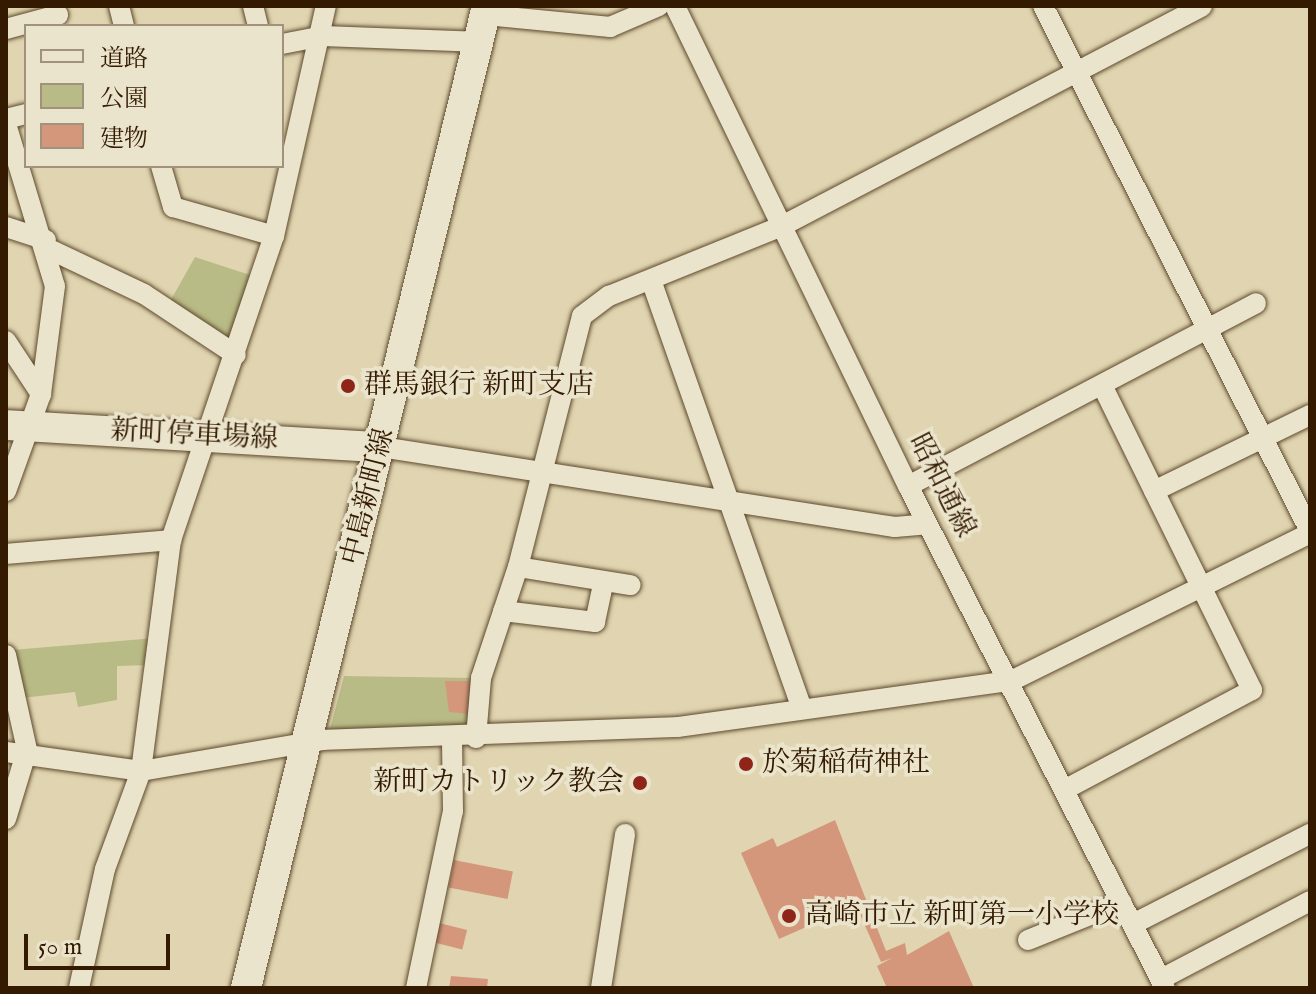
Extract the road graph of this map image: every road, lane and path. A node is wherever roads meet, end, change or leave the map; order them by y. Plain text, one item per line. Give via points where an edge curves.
1 (326, 6) edge
2 (659, 6) edge
3 (675, 6) edge
4 (1043, 6) edge
5 (1202, 6) edge
6 (58, 15) dead end
7 (485, 21) edge
8 (25, 24) edge
9 (323, 36) junction
10 (284, 44) edge
11 (1076, 71) junction
12 (6, 121) edge
13 (162, 168) edge
14 (6, 227) edge
15 (780, 227) junction
16 (274, 236) junction
17 (47, 244) junction
18 (651, 280) junction
19 (1256, 303) dead end
20 (1209, 333) junction
21 (6, 341) edge
22 (236, 355) junction
23 (1104, 389) junction
24 (41, 394) junction
25 (1310, 415) edge
26 (17, 426) edge
27 (208, 438) junction
28 (1260, 440) junction
29 (381, 447) junction
30 (542, 469) junction
31 (908, 486) junction
32 (6, 491) edge
33 (1154, 491) junction
34 (731, 499) junction
35 (927, 524) junction
36 (1310, 532) edge
37 (171, 540) junction
38 (6, 554) edge
39 (518, 567) junction
40 (603, 585) junction
41 (631, 585) dead end
42 (1200, 591) junction
43 (503, 611) junction
44 (6, 655) edge
45 (1011, 681) junction
46 (801, 706) junction
47 (476, 738) junction
48 (452, 739) junction
49 (306, 747) junction
50 (16, 751) edge
51 (141, 771) junction
52 (1064, 790) junction
53 (6, 819) edge
54 (625, 834) dead end
55 (1310, 834) edge
56 (1310, 901) edge
57 (1122, 902) junction
58 (1133, 924) junction
59 (1028, 940) dead end
60 (1163, 986) edge
61 (79, 988) edge
62 (246, 988) edge
63 (416, 988) edge
64 (601, 988) edge

1 - 9 street
2 - 7 street via 610,27
3 - 15 street, 昭和通線
4 - 11 street
5 - 11 street
6 - 8 street
7 - 9 street
7 - 29 main road, 中島新町線
9 - 10 street
9 - 16 street
11 - 15 street
11 - 20 street
12 - 17 street
13 - 16 street via 173,207
14 - 17 street
15 - 18 street
15 - 31 street, 昭和通線
16 - 22 street
17 - 22 street via 144,294
17 - 24 street via 55,286
18 - 30 street via 582,316
18 - 34 street
19 - 20 street
20 - 23 street
20 - 28 street
21 - 24 street
22 - 27 street
23 - 31 street
23 - 33 street
24 - 26 street
25 - 28 street
26 - 27 main road, 新町停車場線
26 - 32 street
27 - 29 main road, 新町停車場線
27 - 37 street
28 - 33 street
28 - 36 street
29 - 30 street
29 - 49 main road, 中島新町線
30 - 34 street
30 - 39 street
31 - 35 street, 昭和通線
33 - 42 street
34 - 35 street via 895,527
34 - 46 street
35 - 45 street, 昭和通線
36 - 42 street
37 - 38 street
37 - 51 street
39 - 40 street
39 - 43 street
40 - 41 street
40 - 43 street via 595,622
42 - 45 street
42 - 52 street via 1252,690
43 - 47 street via 481,678
44 - 50 street
45 - 46 street
45 - 52 street, 昭和通線
46 - 47 street via 678,727
47 - 48 street
48 - 49 street via 323,740
48 - 63 street via 453,811
49 - 51 street
49 - 62 main road, 中島新町線
50 - 51 street
50 - 53 street
51 - 61 street via 105,869
52 - 57 street, 昭和通線
54 - 64 street
55 - 58 street
56 - 60 street
57 - 58 street, 昭和通線
57 - 59 street
58 - 60 street, 昭和通線

